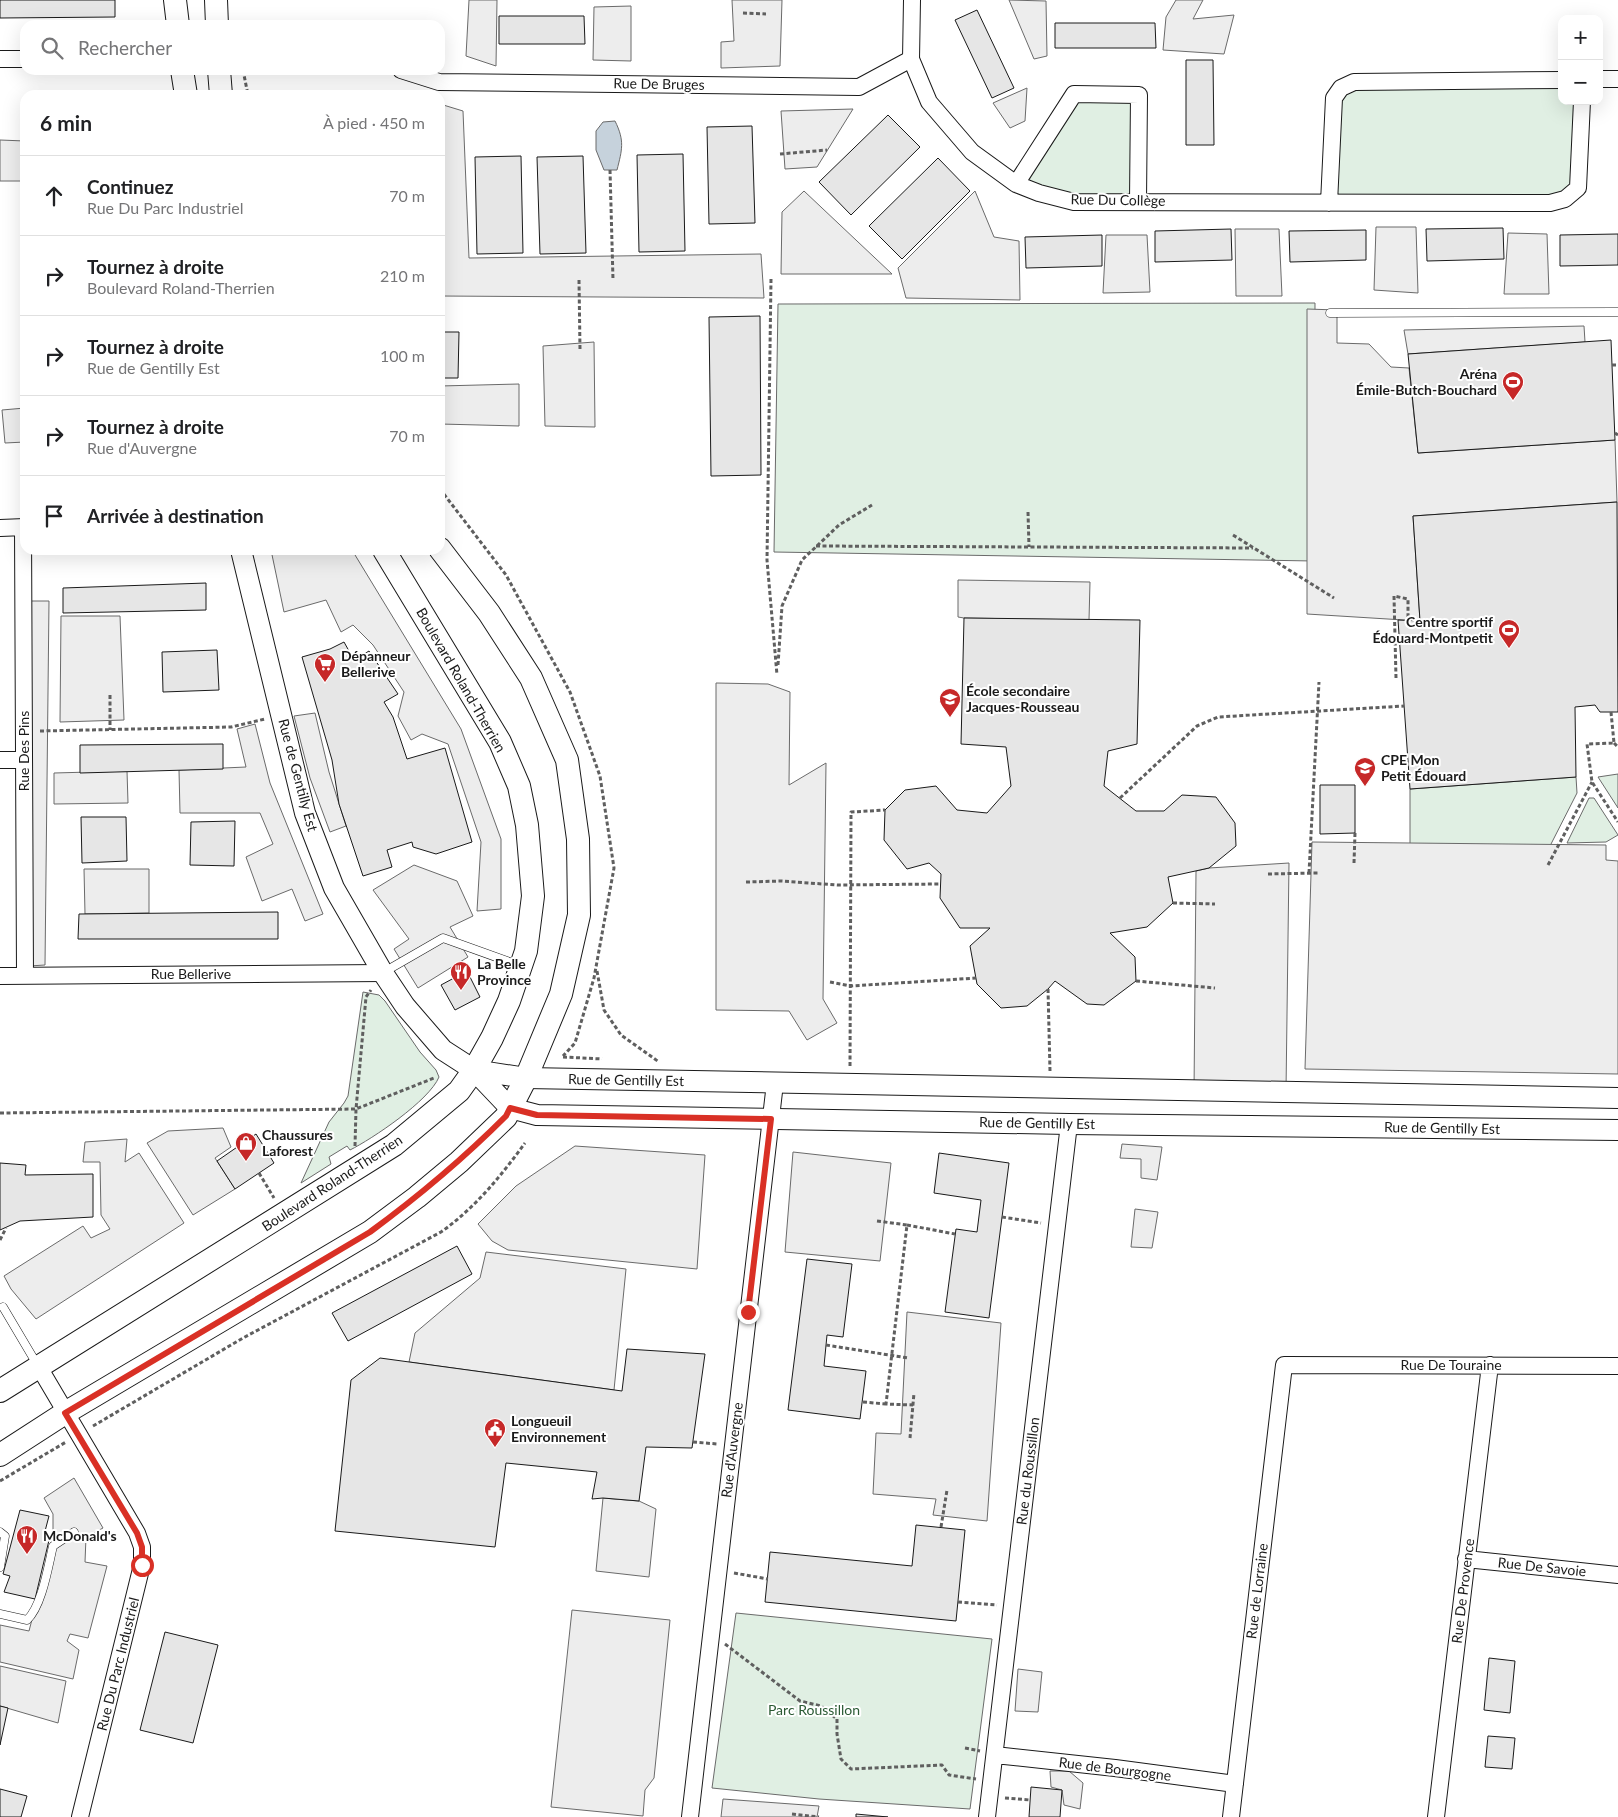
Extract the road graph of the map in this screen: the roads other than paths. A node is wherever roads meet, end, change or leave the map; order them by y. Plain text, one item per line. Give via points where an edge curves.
1 (175, 0) edge
2 (216, 0) edge
3 (912, 0) edge
4 (177, 20) edge
5 (217, 20) edge
6 (911, 58) junction
7 (0, 59) edge
8 (20, 59) edge
9 (183, 75) edge
10 (219, 75) edge
11 (417, 75) edge
12 (1603, 79) edge
13 (1618, 79) edge
14 (1558, 80) edge
15 (185, 90) edge
16 (220, 90) edge
17 (1582, 105) edge
18 (1016, 184) junction
19 (1138, 201) junction
20 (1329, 203) junction
21 (1618, 312) edge
22 (1330, 313) dead end
23 (0, 528) edge
24 (20, 528) edge
25 (24, 555) edge
26 (242, 555) edge
27 (387, 555) edge
28 (445, 555) edge
29 (0, 760) edge
30 (24, 760) junction
31 (520, 966) junction
32 (383, 973) junction
33 (25, 975) junction
34 (0, 976) edge
35 (474, 1070) junction
36 (526, 1078) junction
37 (775, 1083) junction
38 (1618, 1098) edge
39 (510, 1108) junction
40 (771, 1119) junction
41 (1069, 1124) junction
42 (1618, 1130) edge
43 (3, 1307) dead end
44 (1284, 1365) joint
45 (1490, 1365) junction
46 (1618, 1366) edge
47 (40, 1368) junction
48 (0, 1392) edge
49 (65, 1413) junction
50 (0, 1455) edge
51 (0, 1532) edge
52 (74, 1532) dead end
53 (1466, 1559) junction
54 (0, 1567) edge
55 (1618, 1575) edge
56 (0, 1614) edge
57 (995, 1755) junction
58 (1235, 1784) junction
59 (80, 1817) edge
60 (690, 1817) edge
61 (987, 1817) edge
62 (1231, 1817) edge
63 (1436, 1817) edge

1 - 4 main road
2 - 5 main road
3 - 6 street
6 - 11 street, Rue De Bruges via 859,86 439,82
6 - 18 street, Rue Du Collège via 929,102 972,152
7 - 8 street
9 - 15 main road
10 - 16 main road
12 - 13 street
14 - 20 street via 1354,82 1341,88 1334,98
17 - 20 street, Rue Du Collège via 1578,188 1565,199 1550,203
18 - 19 street, Rue Du Collège via 1074,202
18 - 19 street via 1074,94 1139,95
19 - 20 street, Rue Du Collège
21 - 22 lane
23 - 24 street
25 - 30 street, Rue Des Pins
26 - 32 street, Rue de Gentilly Est via 305,813 334,888
27 - 31 main road, Boulevard Roland-Therrien via 500,742 519,786 527,825 533,896 526,951
28 - 36 main road via 489,613 531,678 567,760 578,838 579,915 561,994
29 - 30 street
30 - 33 street, Rue Des Pins
31 - 32 lane via 443,938
31 - 35 main road, Boulevard Roland-Therrien via 492,1038
32 - 33 street, Rue Bellerive
32 - 35 street, Rue de Gentilly Est via 405,1006 443,1050
33 - 34 street, Rue Bellerive
35 - 36 street, Rue de Gentilly Est
35 - 39 street, Rue de Gentilly Est
35 - 47 main road, Boulevard Roland-Therrien via 459,1091 394,1145
36 - 37 street, Rue de Gentilly Est
36 - 39 main road
37 - 38 street, Rue de Gentilly Est
37 - 40 street, Rue d'Auvergne
39 - 40 street, Rue de Gentilly Est via 537,1115
39 - 49 main road via 506,1116 459,1162 370,1232
40 - 41 street, Rue de Gentilly Est
40 - 60 street, Rue d'Auvergne
41 - 42 street, Rue de Gentilly Est
41 - 57 street, Rue du Roussillon
43 - 47 lane, Rue Du Parc Industriel
44 - 45 street, Rue De Touraine
44 - 58 street, Rue de Lorraine
45 - 46 street, Rue De Touraine
45 - 53 street, Rue De Provence
47 - 48 main road, Boulevard Roland-Therrien
47 - 49 street, Rue Du Parc Industriel
49 - 50 main road
49 - 59 street, Rue Du Parc Industriel via 137,1533 142,1547 142,1565
51 - 54 lane via 5,1536
52 - 56 lane via 53,1546 33,1615 27,1620
53 - 55 street, Rue De Savoie
53 - 63 street, Rue De Provence
57 - 58 street, Rue de Bourgogne
57 - 61 street, Rue du Roussillon
58 - 62 street, Rue de Lorraine

